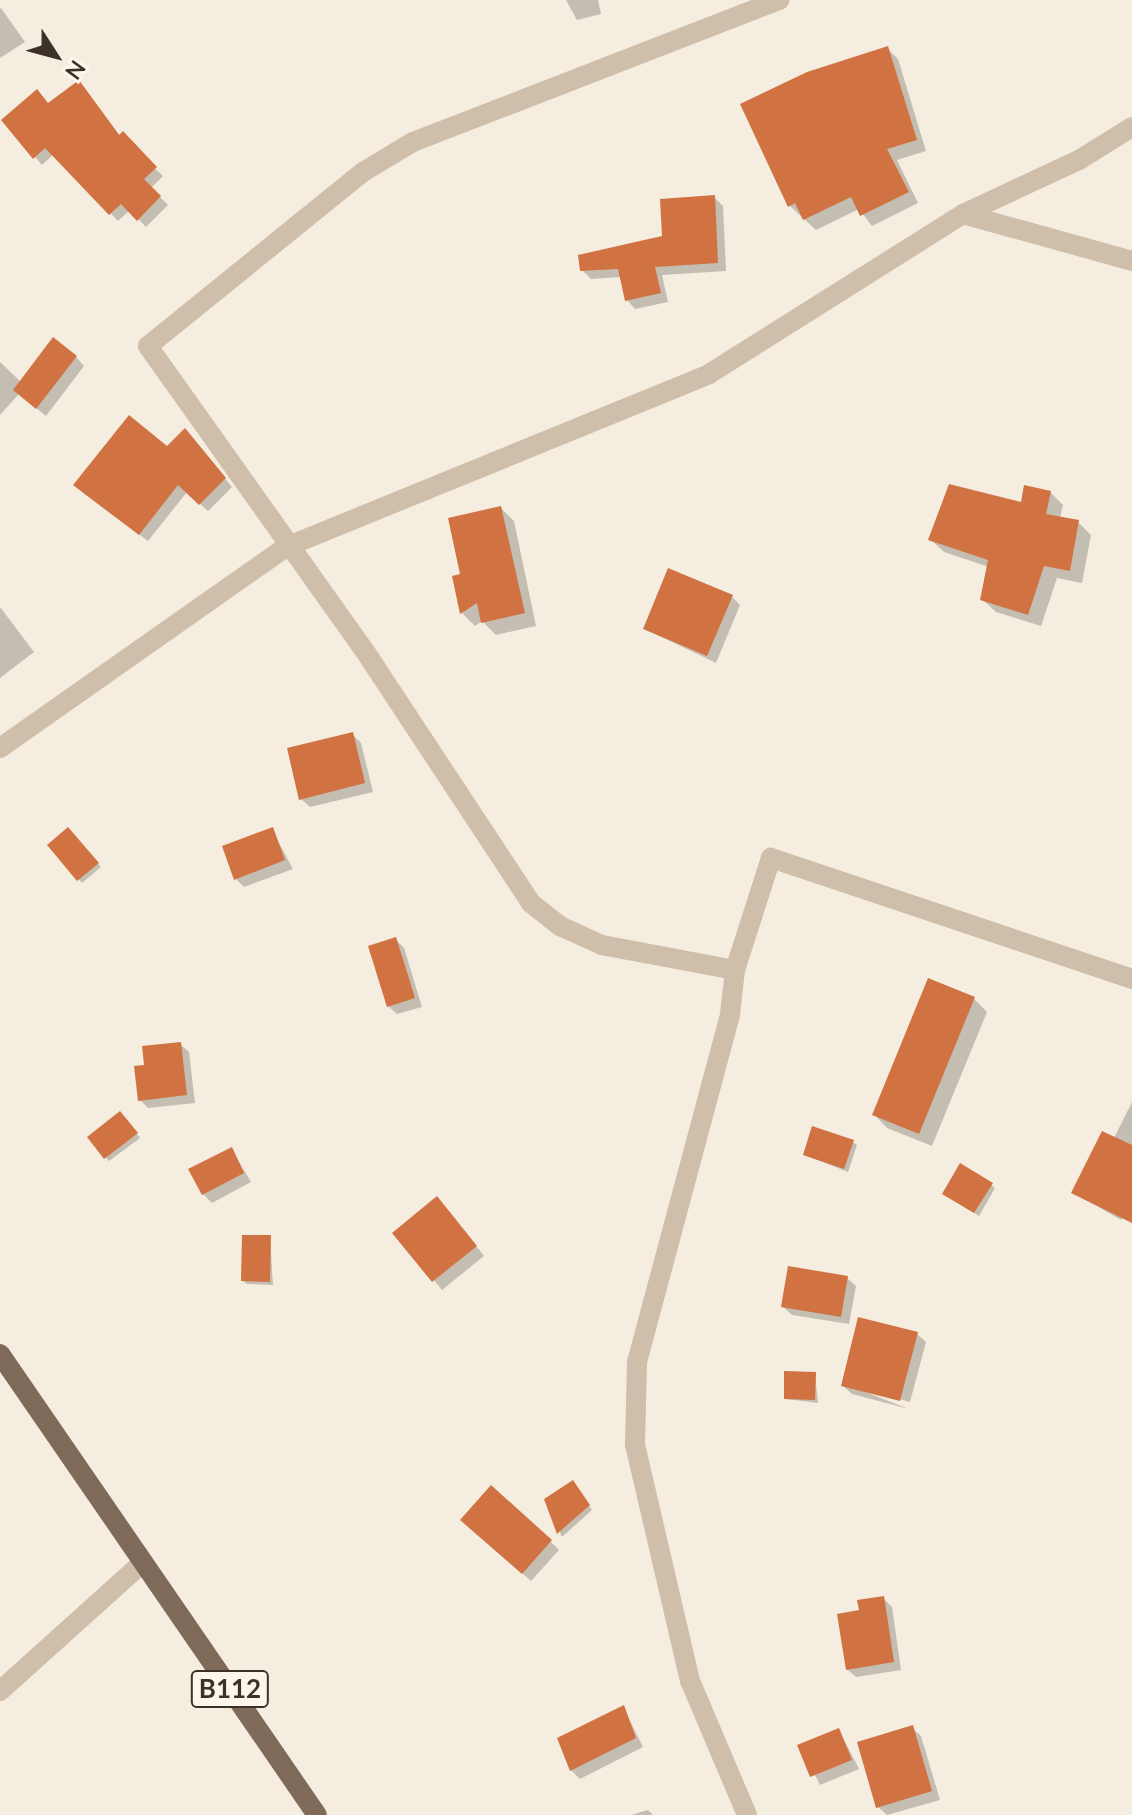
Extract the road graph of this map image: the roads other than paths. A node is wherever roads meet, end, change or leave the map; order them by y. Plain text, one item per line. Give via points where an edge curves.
1 (779, 0) edge
2 (1132, 127) edge
3 (963, 214) junction
4 (1132, 261) edge
5 (286, 547) junction
6 (0, 748) edge
7 (735, 970) junction
8 (1132, 979) edge
9 (0, 1354) edge
10 (142, 1563) junction
11 (0, 1691) edge
12 (317, 1815) edge
13 (747, 1815) edge

1 - 5 street via 413,142 363,172 148,346 185,392
2 - 3 street via 1079,160
3 - 4 street
3 - 5 street via 709,374
5 - 6 street
5 - 7 street via 364,650 531,903 560,926 602,945
7 - 8 street via 771,858
7 - 13 street via 730,1014 637,1362 635,1444 690,1681
9 - 10 main road, B112
10 - 11 street
10 - 12 main road, B112

